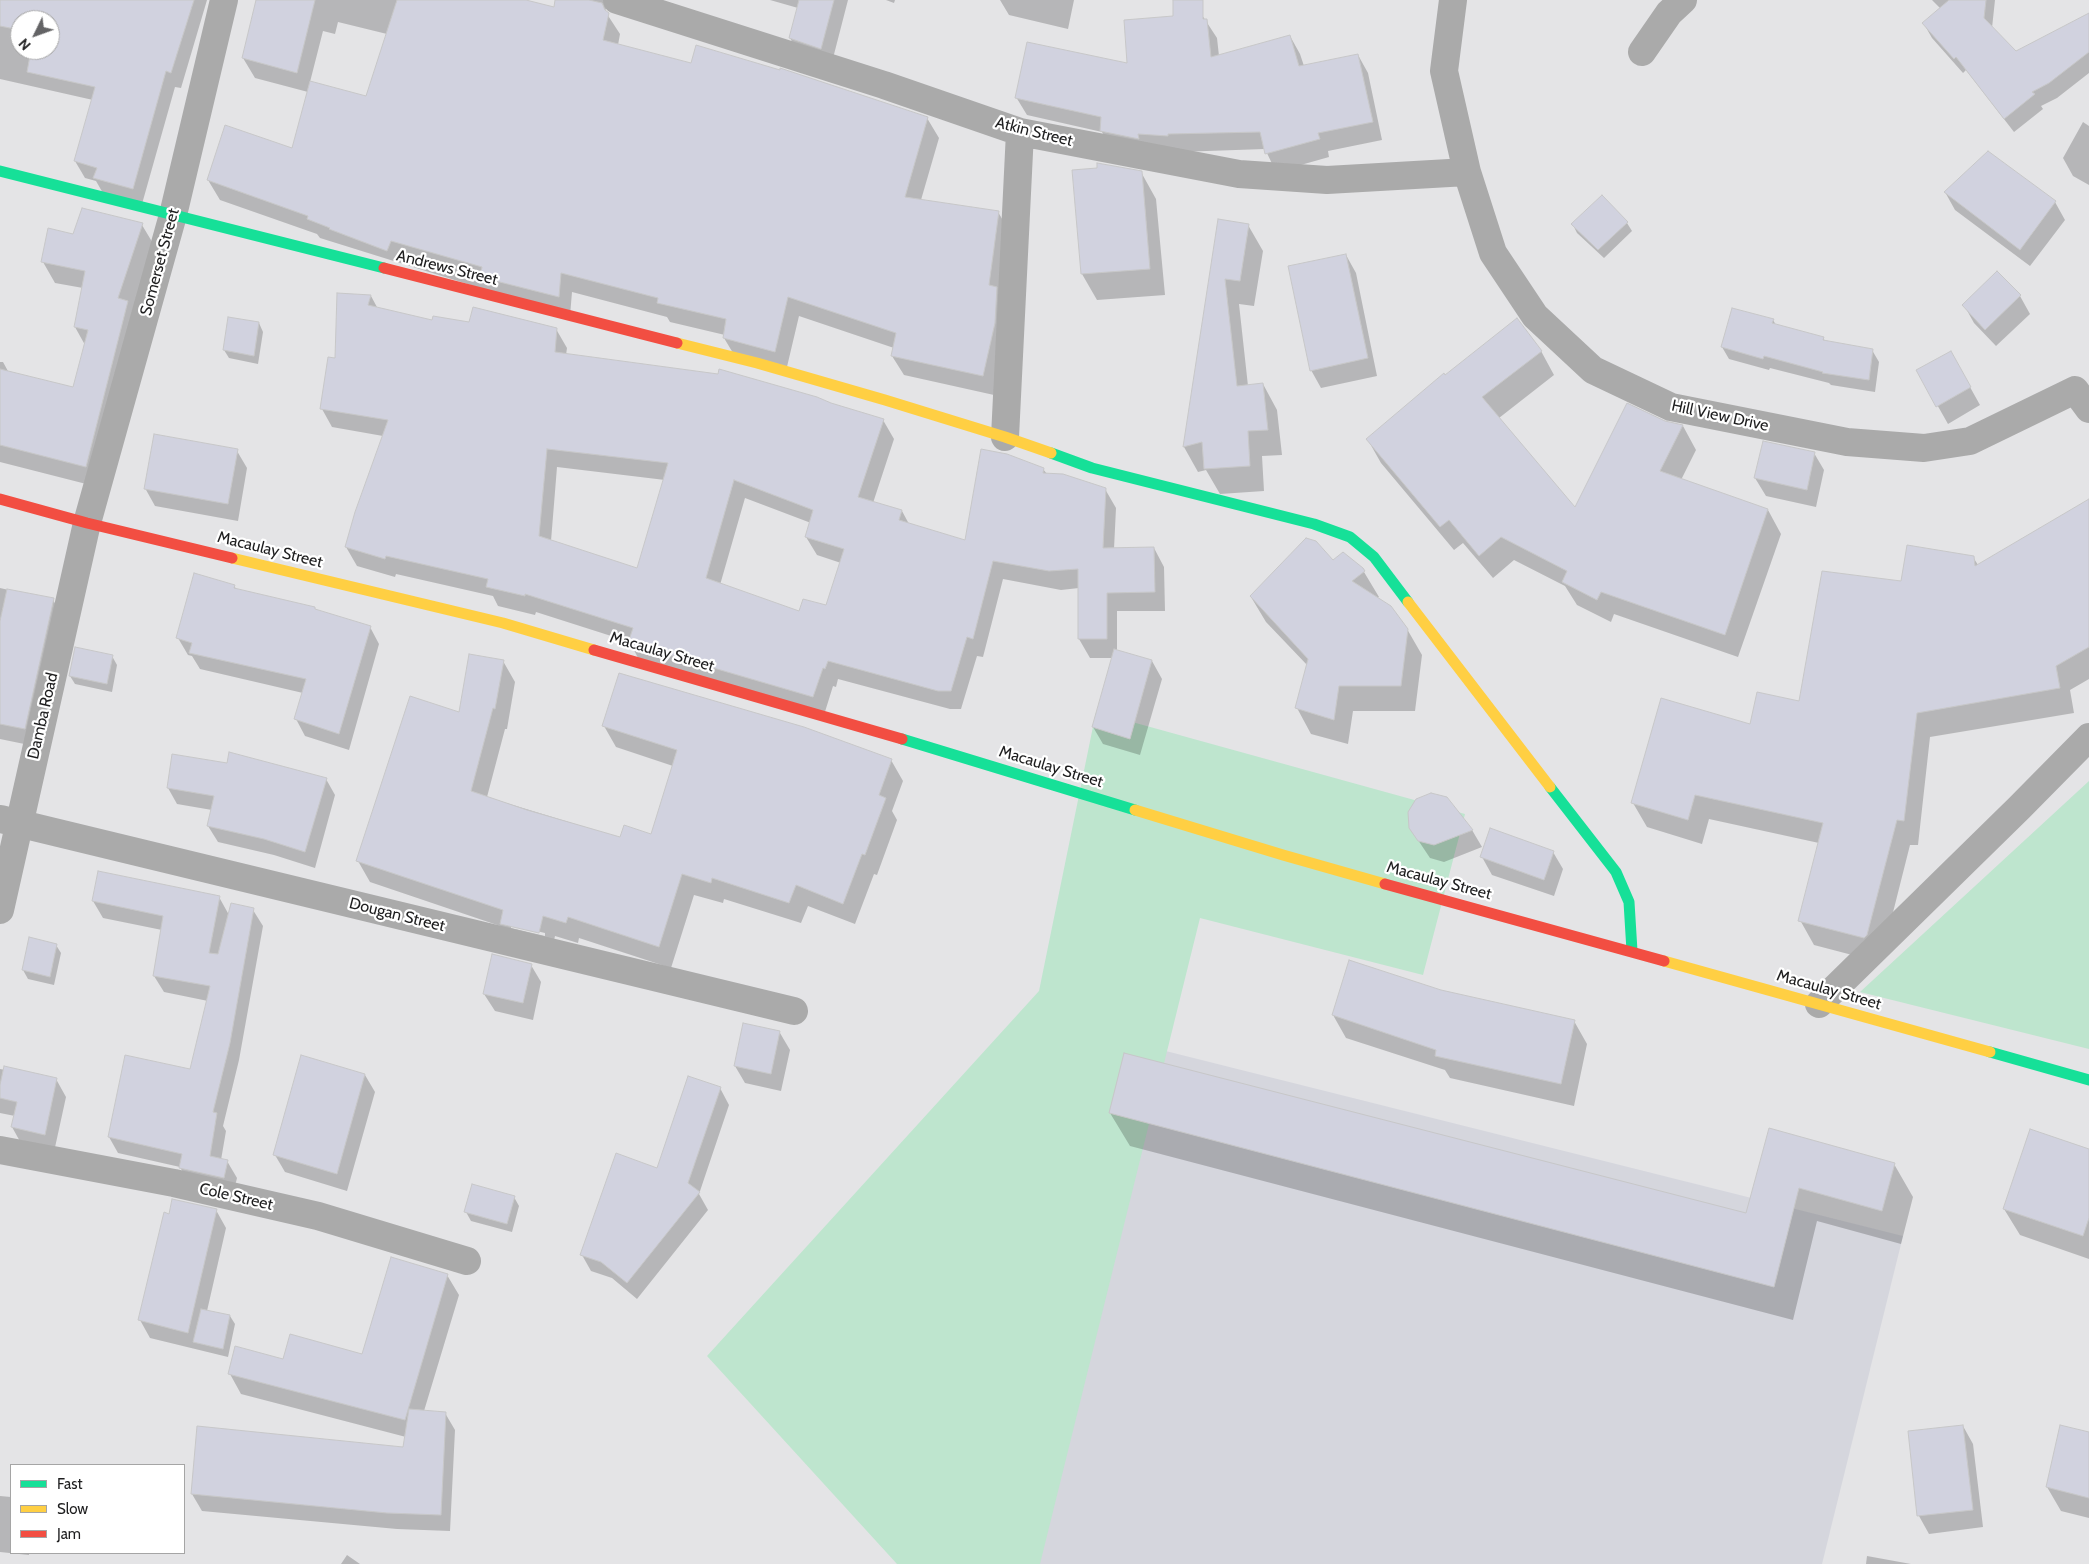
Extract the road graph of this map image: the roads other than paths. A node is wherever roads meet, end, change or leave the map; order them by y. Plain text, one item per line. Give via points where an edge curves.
1 (224, 0) edge
2 (617, 0) edge
3 (1453, 0) edge
4 (1683, 0) edge
5 (1642, 52) dead end
6 (1020, 132) junction
7 (0, 171) edge
8 (1467, 172) junction
9 (173, 215) junction
10 (2082, 399) edge
11 (1005, 437) junction
12 (0, 499) edge
13 (87, 523) junction
14 (2089, 737) edge
15 (9, 820) edge
16 (0, 910) edge
17 (1632, 951) junction
18 (1819, 1004) junction
19 (794, 1011) dead end
20 (2089, 1080) edge
21 (0, 1150) edge
22 (467, 1261) dead end

1 - 9 street, Somerset Street
2 - 6 street, Atkin Street
3 - 8 street, Hill View Drive via 1444,71
4 - 5 street via 1669,12
6 - 8 street, Atkin Street via 1239,174 1327,180
6 - 11 street
7 - 9 street, Andrews Street
8 - 10 street, Hill View Drive via 1493,252 1536,316 1593,370 1671,407 1847,442 1924,448 1970,441
9 - 11 street, Andrews Street via 747,361
9 - 13 street, Somerset Street
11 - 17 street, Andrews Street via 1092,468 1314,524 1350,537 1374,557 1616,872 1629,902
12 - 13 street, Macaulay Street
13 - 15 street, Damba Road
13 - 17 street, Macaulay Street via 503,623 1283,855
14 - 18 street
15 - 16 street, Damba Road
15 - 19 street, Dougan Street
17 - 18 street, Macaulay Street
18 - 20 street, Macaulay Street
21 - 22 street, Cole Street via 174,1183 318,1216

